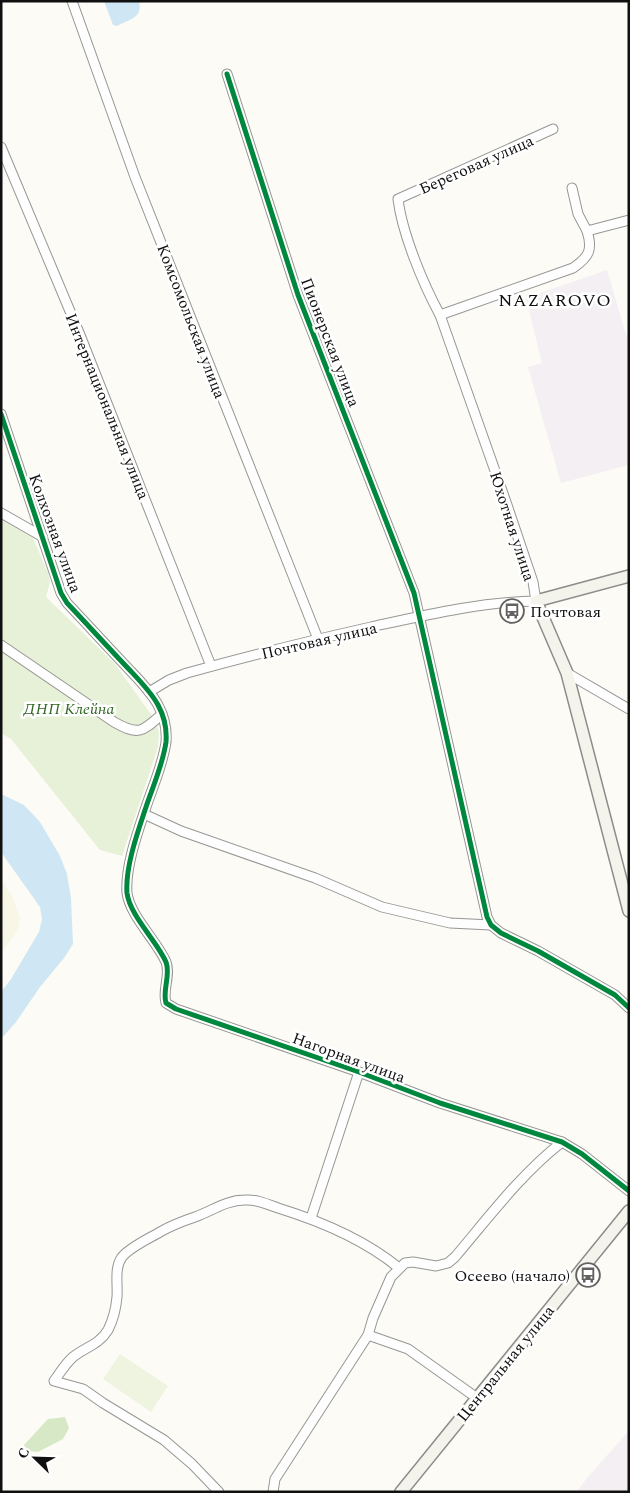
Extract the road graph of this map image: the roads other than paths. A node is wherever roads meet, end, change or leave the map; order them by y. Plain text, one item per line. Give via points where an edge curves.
1 (72, 1) edge
2 (227, 74) dead end
3 (554, 130) dead end
4 (1, 146) edge
5 (572, 188) dead end
6 (398, 199) joint
7 (629, 220) edge
8 (587, 231) junction
9 (440, 315) junction
10 (1, 414) edge
11 (1, 513) edge
12 (42, 537) junction
13 (629, 576) edge
14 (536, 601) junction
15 (419, 616) junction
16 (318, 639) junction
17 (1, 645) edge
18 (212, 666) junction
19 (568, 673) junction
20 (150, 692) junction
21 (629, 709) edge
22 (162, 714) junction
23 (142, 818) junction
24 (629, 911) edge
25 (491, 925) junction
26 (629, 1008) edge
27 (359, 1072) junction
28 (562, 1142) junction
29 (629, 1191) edge
30 (629, 1211) edge
31 (311, 1218) junction
32 (399, 1268) junction
33 (368, 1335) junction
34 (477, 1398) junction
35 (219, 1492) edge
36 (272, 1492) edge
37 (401, 1492) edge

1 - 16 street, Комсомольская улица via 135,177
2 - 15 street, Пионерская улица via 298,295 414,593
3 - 6 street, Береговая улица
4 - 18 street, Интернациональная улица
5 - 8 street via 578,214
6 - 9 street, Юхотная улица via 400,217
7 - 8 street
8 - 9 street via 590,250 585,260 573,268
9 - 14 street, Юхотная улица via 533,582
10 - 12 street, Колхозная улица
11 - 12 street
12 - 20 street, Колхозная улица via 67,603
13 - 14 street, Почтовая улица
14 - 15 street, Почтовая улица via 507,602
14 - 19 street, Юхотная улица
15 - 16 street, Почтовая улица
15 - 25 street, Пионерская улица
16 - 18 street, Почтовая улица
17 - 22 street via 129,730 148,727
18 - 20 street, Почтовая улица via 178,677
19 - 21 street
19 - 24 street, Юхотная улица
20 - 22 street
22 - 23 street via 166,742
23 - 25 street via 315,878 382,908 450,924
23 - 27 street, Нагорная улица via 127,893 167,964 166,1003 176,1010
25 - 26 street via 615,995
27 - 28 street, Нагорная улица via 440,1103
27 - 31 street
28 - 29 street, Нагорная улица
28 - 32 street via 534,1167 448,1263 436,1266 413,1262
30 - 34 street, Центральная улица
31 - 32 street via 385,1256
31 - 35 street via 259,1202 237,1200 170,1226 132,1249 118,1264 117,1299 108,1330 96,1343 66,1363 54,1381 83,1389 164,1440
32 - 33 street via 381,1298
33 - 34 street via 408,1348
33 - 36 street via 276,1479
34 - 37 street, Центральная улица

